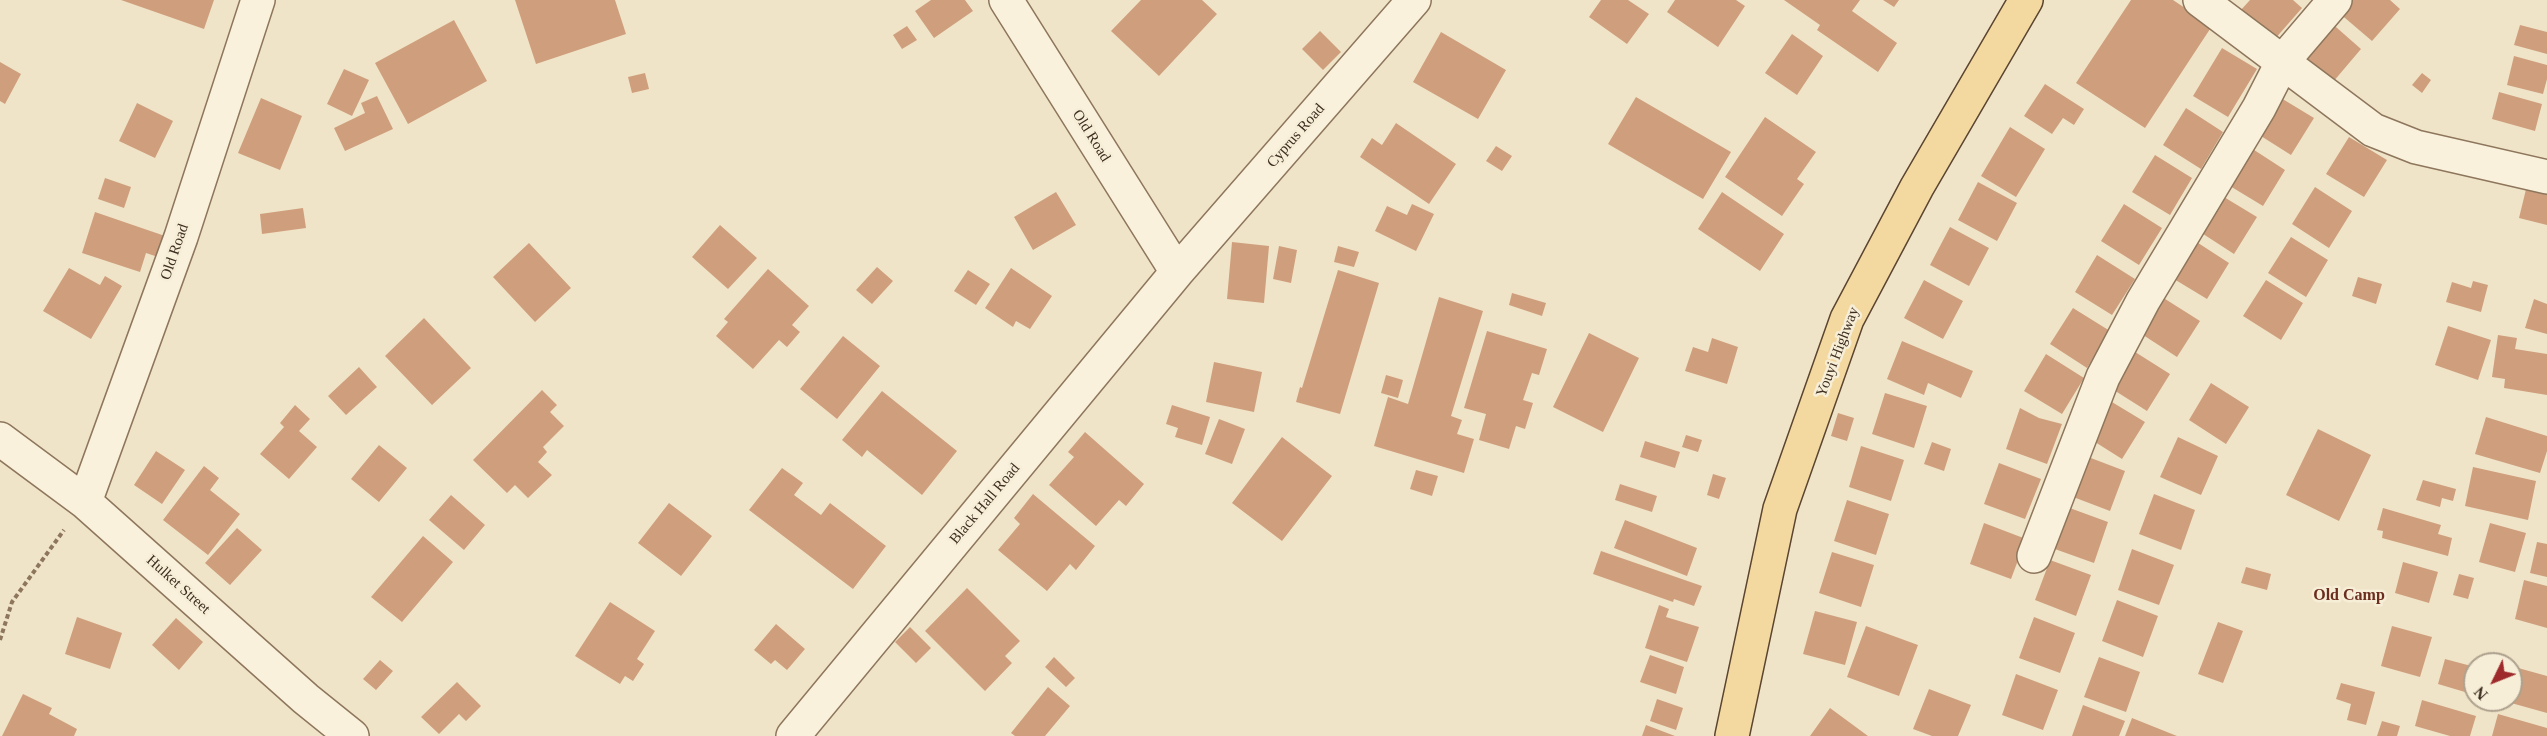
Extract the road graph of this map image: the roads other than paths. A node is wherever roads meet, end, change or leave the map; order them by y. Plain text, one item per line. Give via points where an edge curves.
1 (258, 0) edge
2 (1006, 0) edge
3 (1414, 0) edge
4 (2026, 0) edge
5 (2200, 0) edge
6 (2335, 0) edge
7 (2283, 61) junction
8 (2547, 177) edge
9 (1177, 272) junction
10 (0, 439) edge
11 (85, 502) junction
12 (2034, 555) dead end
13 (352, 736) edge
14 (793, 736) edge
15 (1732, 736) edge

1 - 11 street, Old Road via 182,237
2 - 9 street, Old Road
3 - 9 street, Cyprus Road
4 - 15 main road, Youyi Highway via 1917,188 1847,319 1780,509
5 - 7 street
6 - 7 street
7 - 8 street via 2373,130 2416,147
7 - 12 street via 2103,377
9 - 14 street, Black Hall Road
10 - 11 street, Hulket Street
11 - 13 street, Hulket Street

